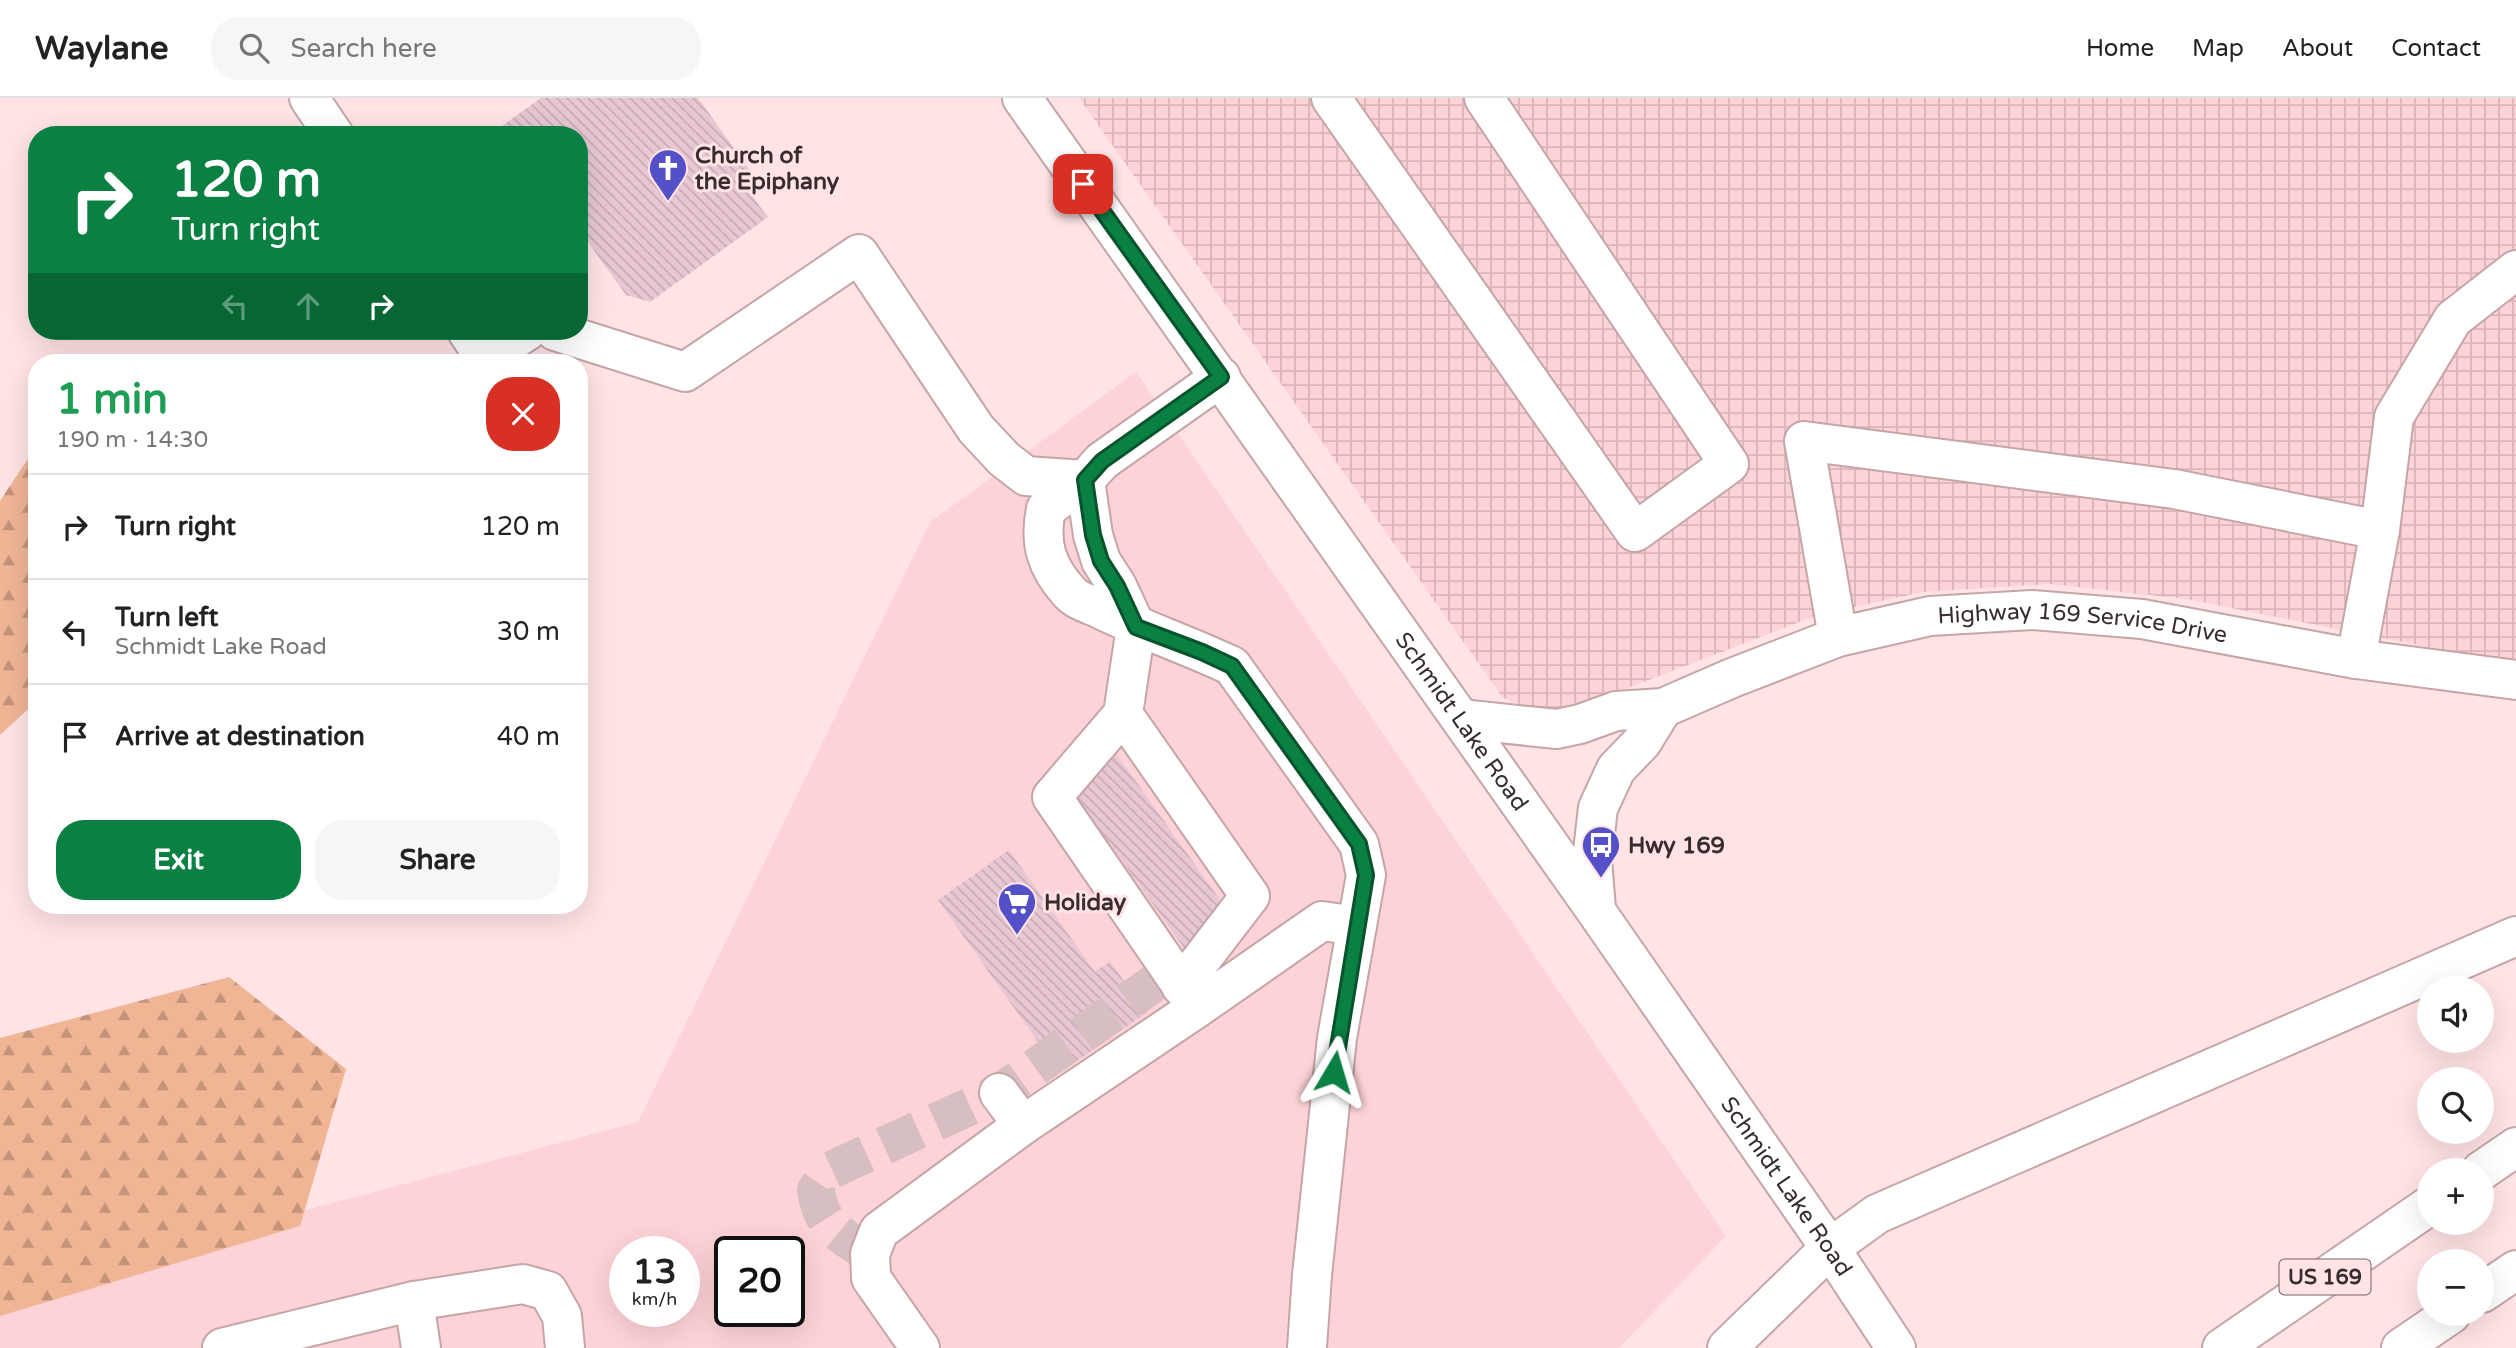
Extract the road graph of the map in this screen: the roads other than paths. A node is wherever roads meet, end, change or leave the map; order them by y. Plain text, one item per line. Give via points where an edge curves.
1 (309, 98) edge
2 (1022, 98) edge
3 (1331, 98) edge
4 (1484, 98) edge
5 (328, 126) edge
6 (2516, 270) edge
7 (503, 340) edge
8 (584, 340) edge
9 (477, 350) edge
10 (1221, 377) junction
11 (1085, 480) junction
12 (2380, 530) junction
13 (1136, 627) junction
14 (1838, 637) junction
15 (2356, 659) junction
16 (2516, 680) edge
17 (1663, 708) junction
18 (1123, 714) junction
19 (1461, 719) junction
20 (1596, 911) junction
21 (1357, 926) junction
22 (2516, 936) edge
23 (1189, 997) junction
24 (999, 1093) dead end
25 (1023, 1125) junction
26 (2516, 1147) edge
27 (2494, 1162) edge
28 (2417, 1214) edge
29 (1830, 1248) junction
30 (2516, 1270) edge
31 (2494, 1285) edge
32 (414, 1301) junction
33 (2433, 1326) edge
34 (303, 1338) edge
35 (222, 1348) edge
36 (421, 1348) edge
37 (565, 1348) edge
38 (920, 1348) edge
39 (1307, 1348) edge
40 (1727, 1348) edge
41 (1896, 1348) edge
42 (2222, 1348) edge
43 (2401, 1348) edge

1 - 5 main road
2 - 10 main road, Schmidt Lake Road
3 - 4 main road via 1634,532 1729,464
6 - 12 main road via 2453,319 2395,417
7 - 9 main road
8 - 11 main road via 685,372 859,254 975,429 1004,459 1026,476
10 - 11 main road via 1102,461
10 - 19 main road, Schmidt Lake Road
11 - 13 main road via 1101,561
11 - 13 main road via 1046,509 1041,533 1049,565 1071,595
12 - 14 main road via 2174,489 1804,441
12 - 15 main road
13 - 18 main road
13 - 21 main road via 1232,666 1359,844 1366,875
14 - 15 main road, Highway 169 Service Drive via 1930,617 2032,610 2142,619
14 - 17 main road, Highway 169 Service Drive
15 - 16 main road, Highway 169 Service Drive
17 - 19 main road via 1615,711 1557,729
17 - 20 main road via 1642,742 1616,769 1598,807 1592,860
18 - 23 main road via 1250,896
18 - 23 main road via 1052,797
19 - 20 main road, Schmidt Lake Road
20 - 29 main road, Schmidt Lake Road
21 - 23 main road via 1322,921
21 - 39 main road via 1336,1049
22 - 29 main road via 1877,1214
23 - 25 main road
24 - 25 main road
25 - 38 main road via 879,1231 870,1254 871,1278
26 - 27 main road
28 - 42 main road, US 169
29 - 40 main road
29 - 41 main road, Schmidt Lake Road
30 - 31 main road
32 - 34 main road
32 - 36 main road
32 - 37 main road via 523,1284 548,1290 562,1316
33 - 43 main road
34 - 35 main road

